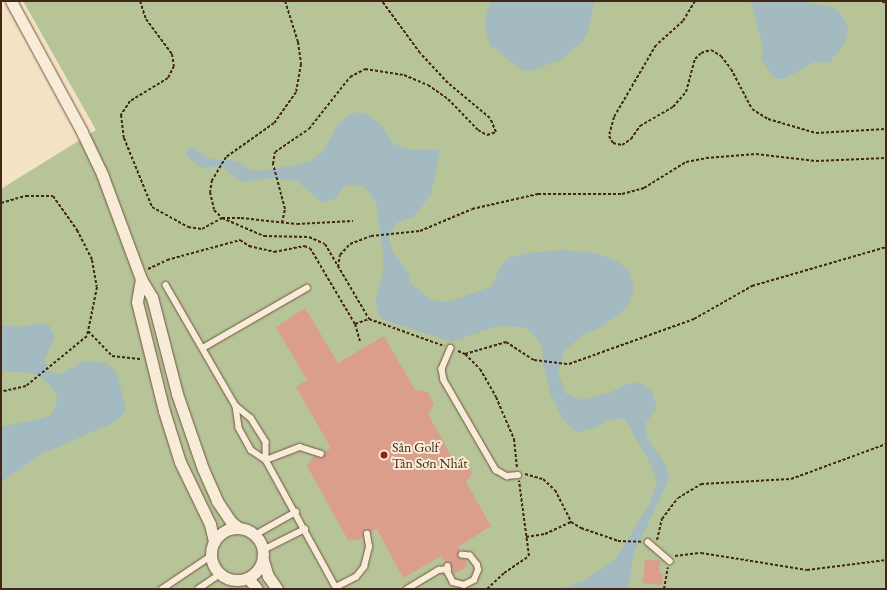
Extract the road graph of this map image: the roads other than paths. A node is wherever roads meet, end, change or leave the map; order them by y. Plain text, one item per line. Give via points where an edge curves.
1 (11, 1) edge
2 (140, 276) junction
3 (166, 285) dead end
4 (307, 288) dead end
5 (203, 348) junction
6 (451, 348) dead end
7 (175, 385) junction
8 (158, 390) junction
9 (236, 406) junction
10 (321, 454) dead end
11 (266, 460) junction
12 (518, 474) road end
13 (296, 512) junction
14 (239, 528) junction
15 (305, 529) junction
16 (367, 534) dead end
17 (255, 535) junction
18 (214, 542) junction
19 (648, 542) road end
20 (263, 555) junction
21 (462, 555) dead end
22 (211, 556) junction
23 (670, 561) road end
24 (220, 574) junction
25 (248, 578) junction
26 (336, 588) edge
27 (162, 589) edge
28 (198, 589) edge
29 (257, 589) edge
30 (277, 589) edge
31 (407, 589) edge

1 - 2 street via 86,139 102,174
2 - 7 street via 152,297
2 - 8 street via 137,302
3 - 5 lane
4 - 5 lane
5 - 9 lane
6 - 12 lane via 442,369 444,380 496,470 507,476
7 - 8 street
7 - 14 street via 186,423 217,501 230,522
8 - 18 street via 180,462 210,524
9 - 11 lane via 239,428 251,450
9 - 11 lane via 251,418 266,442
10 - 11 lane via 300,447
11 - 13 lane
13 - 15 lane
13 - 17 lane
14 - 17 street
14 - 18 street via 224,531
15 - 20 lane
15 - 26 lane
16 - 26 lane via 369,548 364,567 356,577
17 - 20 street
18 - 22 street
19 - 23 lane
20 - 25 street via 258,571
20 - 30 street via 268,576
21 - 31 lane via 470,556 477,564 478,570 474,580 464,585 458,584 450,578 448,568 439,570
22 - 24 street
22 - 27 lane
24 - 25 street via 229,579
24 - 28 lane
25 - 29 street

